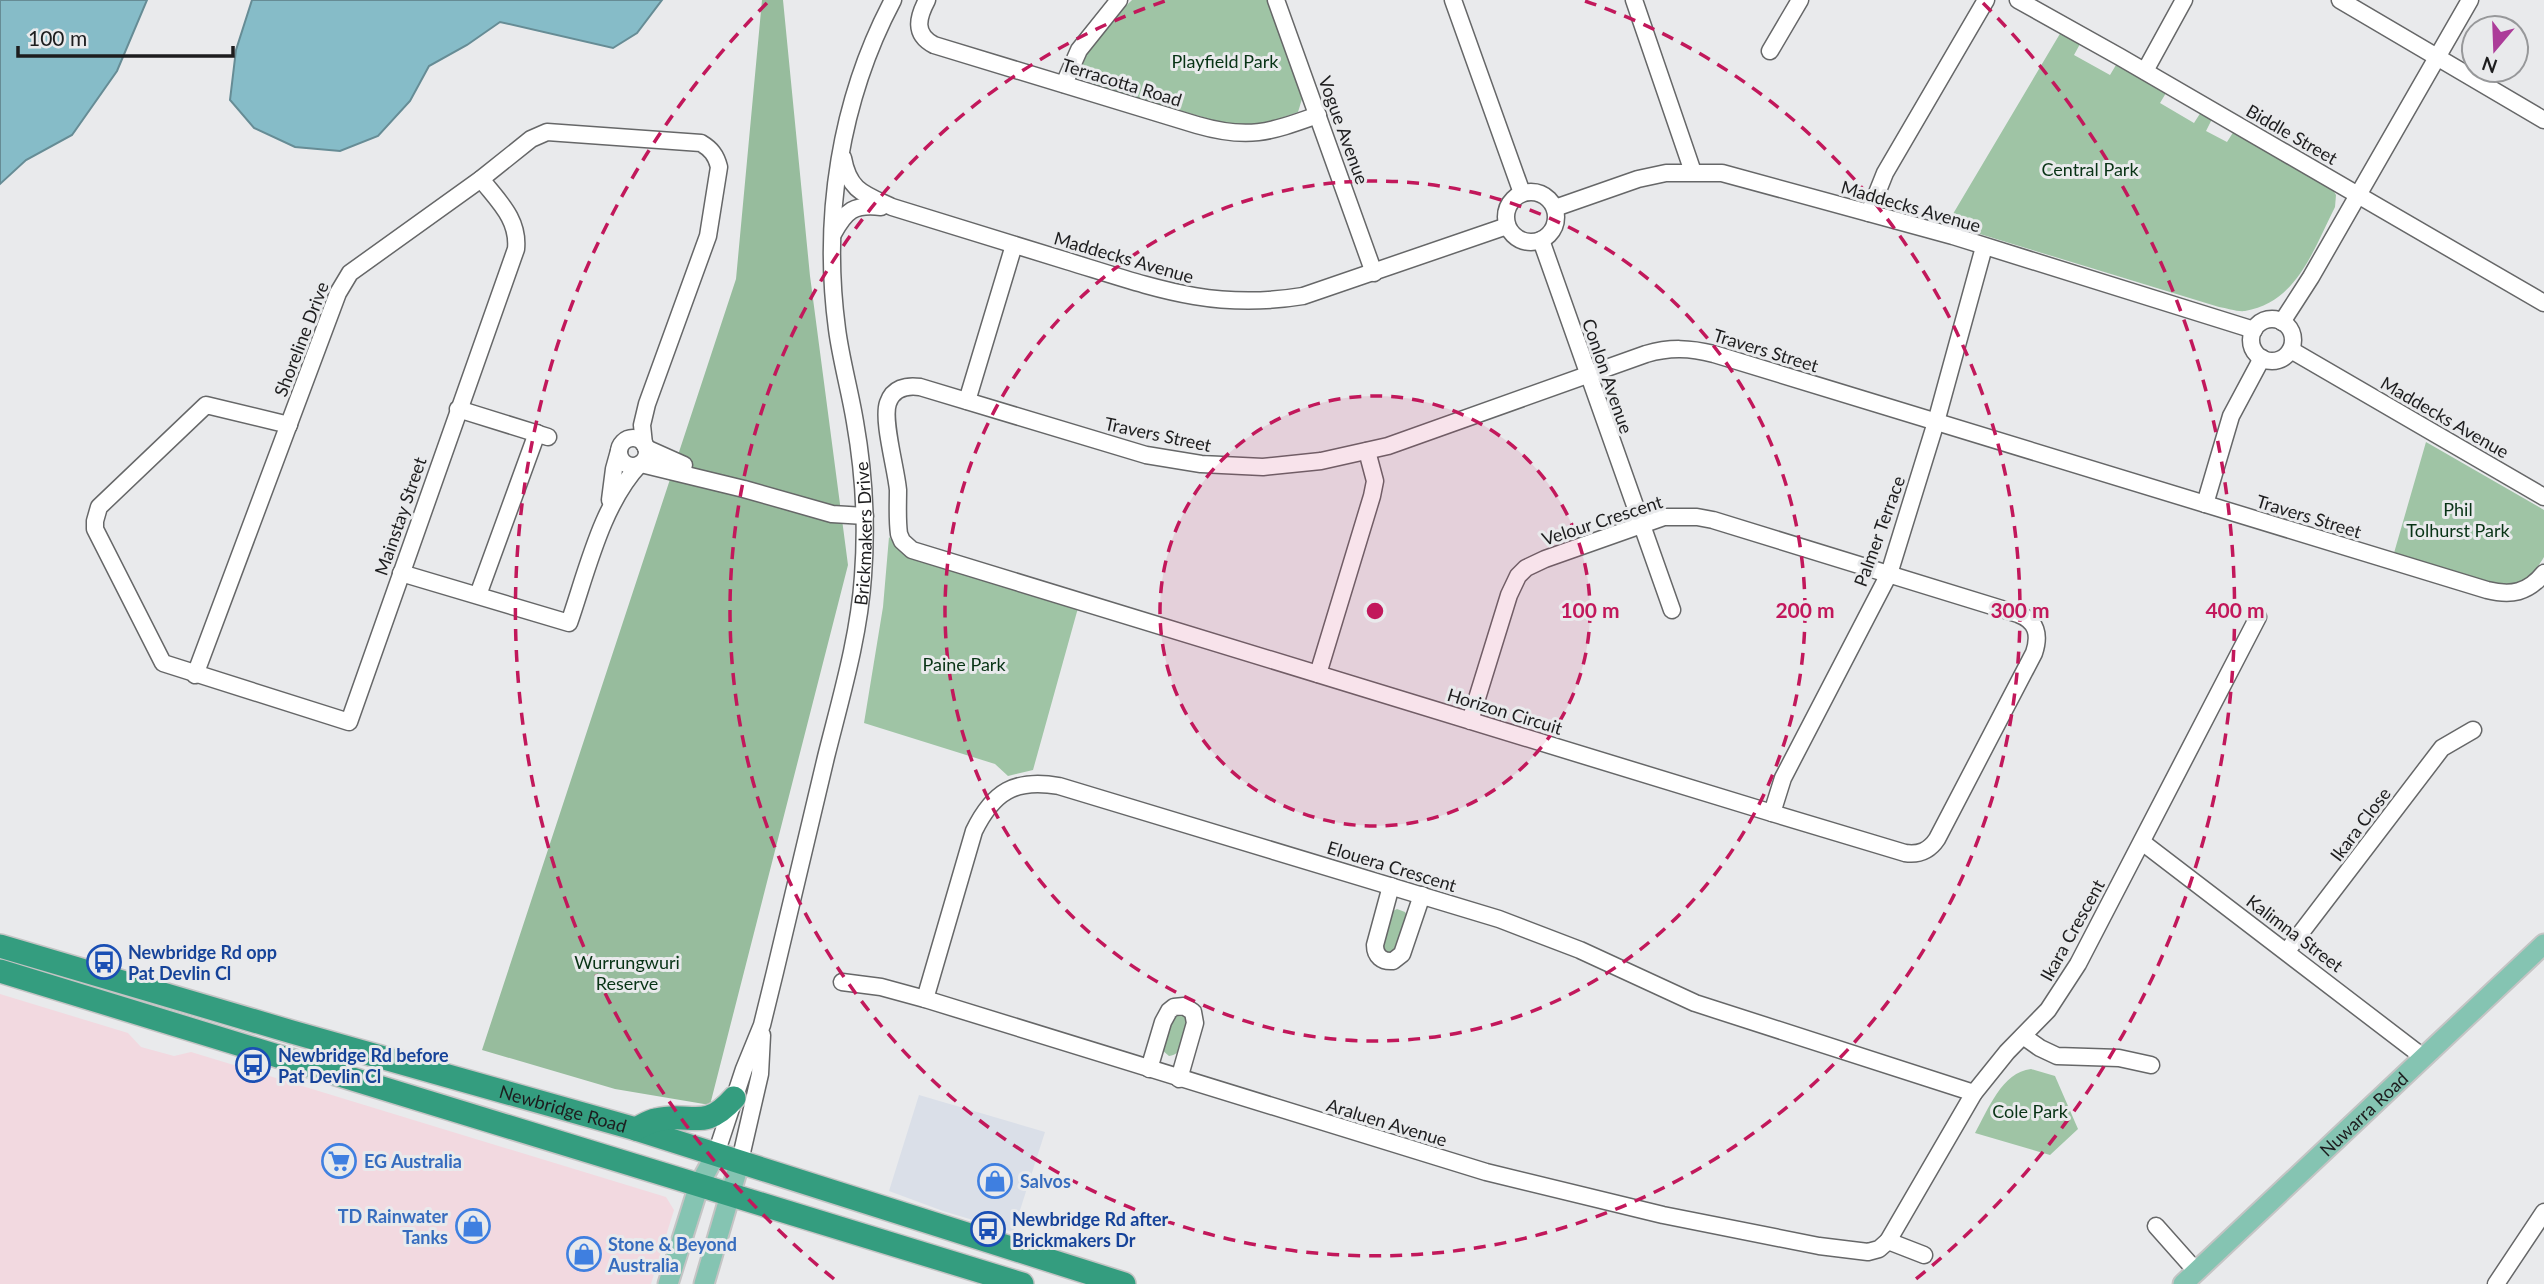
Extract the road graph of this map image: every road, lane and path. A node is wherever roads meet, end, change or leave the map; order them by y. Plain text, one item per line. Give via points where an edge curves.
1 (894, 0) edge
2 (927, 0) edge
3 (1119, 0) edge
4 (1276, 0) edge
5 (1453, 0) edge
6 (1633, 0) edge
7 (1800, 0) edge
8 (1986, 0) edge
9 (2018, 0) edge
10 (2184, 0) edge
11 (2340, 0) edge
12 (2470, 0) edge
13 (1770, 51) dead end
14 (2437, 58) junction
15 (2145, 71) junction
16 (1064, 84) junction
17 (1318, 115) junction
18 (2544, 120) edge
19 (841, 149) junction
20 (1693, 172) junction
21 (481, 179) junction
22 (1522, 193) junction
23 (2358, 194) junction
24 (892, 207) junction
25 (1555, 208) junction
26 (1869, 213) junction
27 (1507, 226) junction
28 (831, 239) junction
29 (1541, 240) junction
30 (1014, 245) junction
31 (1984, 247) junction
32 (1374, 272) junction
33 (2544, 303) edge
34 (2282, 322) junction
35 (2254, 330) junction
36 (2291, 350) junction
37 (2262, 358) junction
38 (1587, 375) junction
39 (967, 401) junction
40 (647, 404) junction
41 (458, 409) junction
42 (1936, 422) junction
43 (289, 425) junction
44 (623, 446) junction
45 (1367, 451) junction
46 (645, 456) junction
47 (2544, 496) edge
48 (2205, 504) junction
49 (609, 510) junction
50 (865, 516) junction
51 (1640, 525) junction
52 (401, 573) junction
53 (2544, 573) edge
54 (1889, 574) junction
55 (478, 596) junction
56 (1672, 610) dead end
57 (2258, 617) dead end
58 (1318, 674) junction
59 (195, 675) junction
60 (1471, 720) junction
61 (2473, 730) dead end
62 (1772, 813) junction
63 (2142, 842) junction
64 (1391, 886) junction
65 (1422, 895) junction
66 (2544, 943) edge
67 (0, 946) edge
68 (2287, 951) junction
69 (0, 971) edge
70 (842, 982) dead end
71 (925, 999) junction
72 (762, 1025) junction
73 (2023, 1036) junction
74 (2424, 1057) junction
75 (2151, 1065) dead end
76 (1149, 1069) junction
77 (1179, 1079) junction
78 (1974, 1093) junction
79 (734, 1098) junction
80 (636, 1129) junction
81 (716, 1154) junction
82 (740, 1161) junction
83 (699, 1185) junction
84 (730, 1195) junction
85 (2544, 1212) edge
86 (2156, 1226) dead end
87 (1888, 1241) junction
88 (1924, 1255) dead end
89 (2190, 1277) edge
90 (668, 1284) edge
91 (704, 1284) edge
92 (1022, 1284) edge
93 (1124, 1284) edge
94 (2496, 1284) edge

1 - 19 street, Brickmakers Drive via 869,55
2 - 16 street, Terracotta Road via 919,16 920,33 934,45
3 - 16 street via 1079,50
4 - 17 street, Vogue Avenue
5 - 22 street
6 - 20 street
7 - 13 street
8 - 26 street via 1885,173
9 - 15 street, Biddle Street
10 - 15 street
11 - 14 street
12 - 14 street
14 - 18 street
14 - 23 street
15 - 23 street, Biddle Street
16 - 17 street, Terracotta Road via 1233,134 1264,132
17 - 32 street, Vogue Avenue
19 - 24 street, Maddecks Avenue via 846,175 855,189
19 - 28 street, Brickmakers Drive
20 - 25 street, Maddecks Avenue via 1638,179
20 - 26 street, Maddecks Avenue via 1749,179
21 - 40 street, Shoreline Drive via 531,139 547,132 701,143 711,149 719,167 712,222
21 - 41 street, Mainstay Street via 515,223 518,234
21 - 43 street, Shoreline Drive via 350,273 338,293
22 - 25 street via 1545,196
22 - 27 street via 1506,210
23 - 33 street, Biddle Street
23 - 34 street
24 - 28 street, Maddecks Avenue via 852,209
24 - 30 street, Maddecks Avenue
25 - 29 street via 1555,223
26 - 31 street, Maddecks Avenue
27 - 29 street via 1517,238
27 - 32 street, Maddecks Avenue
28 - 50 street, Brickmakers Drive via 831,285 861,456
29 - 38 street, Conlon Avenue
30 - 32 street, Maddecks Avenue via 1171,292 1237,302 1303,296
30 - 39 street
31 - 35 street, Maddecks Avenue
31 - 42 street, Palmer Terrace
34 - 35 street via 2268,319
34 - 36 street via 2291,329
35 - 37 street via 2251,343
36 - 37 street via 2275,361
36 - 47 street, Maddecks Avenue
37 - 48 street via 2231,416
38 - 42 street, Travers Street via 1663,349 1699,350
38 - 45 street, Travers Street
38 - 51 street, Conlon Avenue
39 - 45 street, Travers Street via 1174,461 1231,467 1294,465
39 - 58 street, Horizon Circuit via 913,386 899,389 890,399 887,419 897,479 898,526 907,546
40 - 44 street
40 - 46 street via 642,425
41 - 52 street, Mainstay Street
41 - 55 street via 542,435
42 - 48 street, Travers Street
42 - 54 street, Palmer Terrace
43 - 59 street, Shoreline Drive
43 - 59 street via 206,405 99,507 98,537 163,663
44 - 46 street via 636,439
44 - 46 street via 624,463 632,466
44 - 49 street via 614,469
45 - 58 street via 1375,481 1372,496
46 - 49 street
46 - 50 street via 796,505
48 - 53 street, Travers Street via 2502,594 2527,590
49 - 55 street via 569,623
50 - 72 street, Brickmakers Drive via 859,617
51 - 54 street, Velour Crescent via 1664,517 1697,517
51 - 56 street, Conlon Avenue
51 - 60 street, Velour Crescent via 1545,559 1518,576
52 - 55 street
52 - 59 street, Mainstay Street via 349,722
54 - 62 street, Palmer Terrace via 1783,778
54 - 62 street, Horizon Circuit via 2026,617 2037,631 2034,653 1929,849 1918,854 1905,852
57 - 63 street, Ikara Crescent
58 - 60 street, Horizon Circuit
60 - 62 street, Horizon Circuit
61 - 68 street, Ikara Close via 2442,748
63 - 68 street, Kalimna Street
63 - 73 street, Ikara Crescent via 2065,986
64 - 65 street, Elouera Crescent
64 - 65 street via 1375,945 1384,960 1393,961 1402,954
64 - 71 street, Elouera Crescent via 1059,786 1026,783 991,803 974,831
65 - 78 street, Elouera Crescent via 1541,934 1735,1018
66 - 74 main road, Nuwarra Road
67 - 80 highway, Newbridge Road
68 - 74 street, Kalimna Street
69 - 83 highway, Newbridge Road
70 - 71 street, Araluen Avenue
71 - 76 street, Araluen Avenue
72 - 79 street, Brickmakers Drive
72 - 82 street, Brickmakers Drive via 760,1074
73 - 75 street via 2057,1056 2119,1058
73 - 78 street, Ikara Crescent
74 - 89 main road, Nuwarra Road
76 - 77 street, Araluen Avenue
76 - 77 street via 1166,1016 1174,1007 1184,1006 1193,1012 1195,1023
77 - 87 street, Araluen Avenue via 1579,1196 1819,1246 1868,1252
78 - 87 street, Ikara Crescent
79 - 80 highway via 708,1118 657,1119
79 - 81 street, Brickmakers Drive
80 - 81 highway, Newbridge Road
81 - 82 highway, Newbridge Road
81 - 83 main road
82 - 84 main road, Brickmakers Drive
82 - 93 highway, Newbridge Road
83 - 84 highway, Newbridge Road
83 - 90 main road
84 - 91 main road, Brickmakers Drive
84 - 92 highway, Newbridge Road
85 - 94 street
86 - 89 street
87 - 88 street

